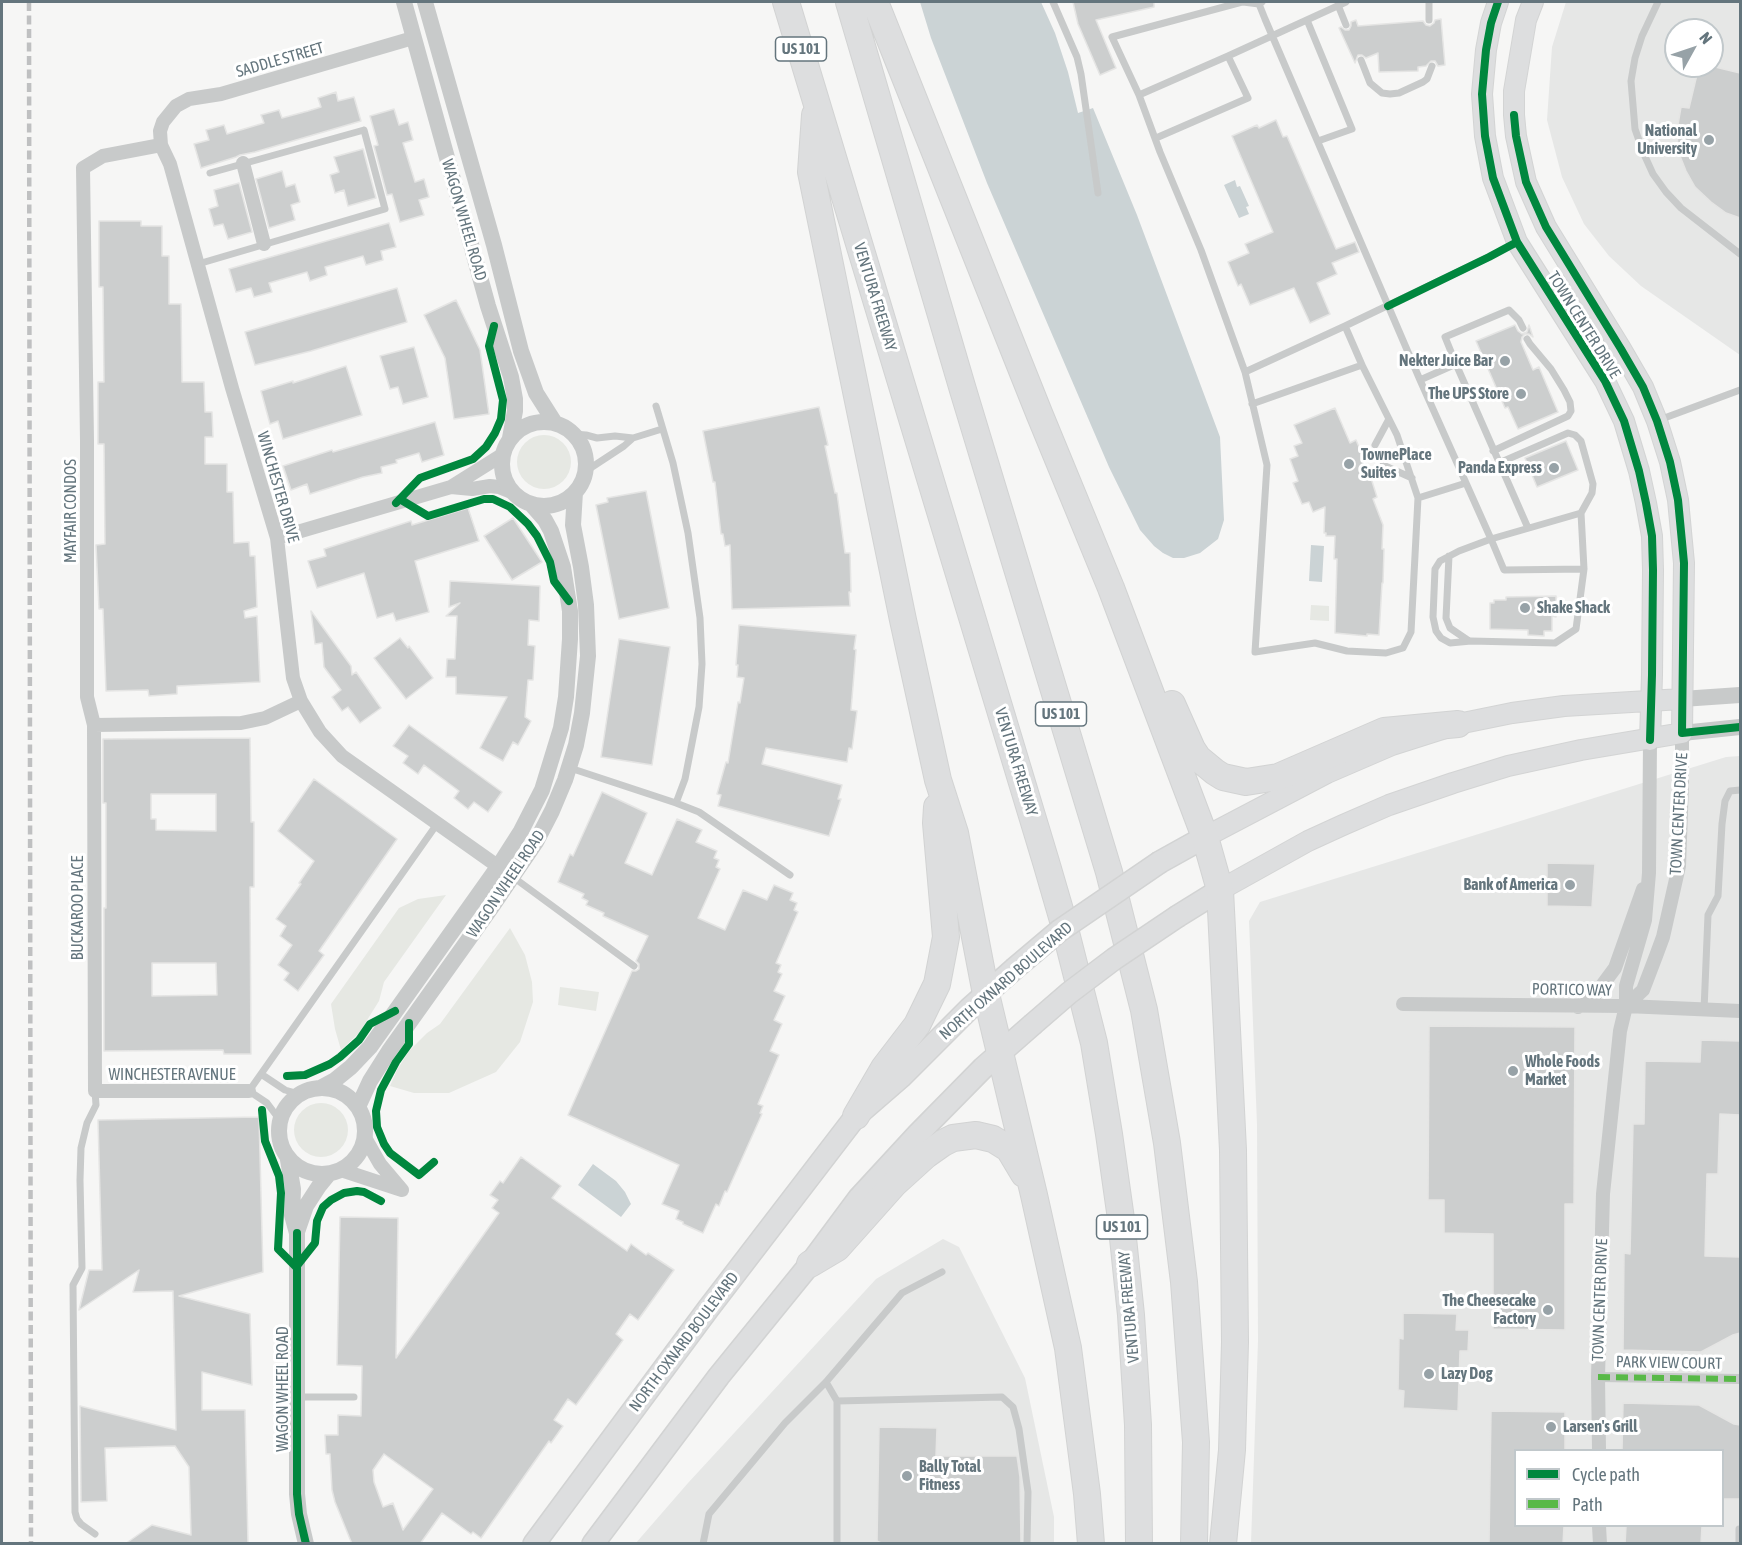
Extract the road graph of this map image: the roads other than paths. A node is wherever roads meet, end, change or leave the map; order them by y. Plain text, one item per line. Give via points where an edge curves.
1 (404, 2) edge
2 (425, 2) edge
3 (786, 2) edge
4 (849, 2) edge
5 (875, 2) edge
6 (1053, 2) edge
7 (1243, 2) edge
8 (1346, 2) edge
9 (1430, 2) edge
10 (1498, 2) edge
11 (1533, 2) edge
12 (1658, 2) edge
13 (1261, 3) edge
14 (1338, 5) junction
15 (1307, 20) junction
16 (1429, 20) dead end
17 (1346, 25) dead end
18 (1272, 36) junction
19 (413, 38) junction
20 (1228, 56) junction
21 (1361, 60) dead end
22 (1432, 66) dead end
23 (1139, 95) junction
24 (816, 97) junction
25 (163, 122) joint
26 (1156, 138) junction
27 (1317, 141) junction
28 (161, 145) junction
29 (243, 163) junction
30 (210, 173) dead end
31 (1098, 193) dead end
32 (1546, 227) junction
33 (1517, 242) junction
34 (264, 244) junction
35 (1740, 254) edge
36 (198, 264) junction
37 (1388, 306) junction
38 (1345, 326) junction
39 (1523, 328) dead end
40 (1527, 339) dead end
41 (1362, 364) junction
42 (1456, 364) junction
43 (1245, 372) junction
44 (1420, 380) junction
45 (1740, 390) edge
46 (1252, 404) junction
47 (657, 406) dead end
48 (1389, 419) junction
49 (1657, 421) junction
50 (555, 423) junction
51 (662, 429) junction
52 (574, 434) junction
53 (510, 438) junction
54 (633, 438) junction
55 (1375, 445) dead end
56 (1493, 451) junction
57 (502, 455) junction
58 (1498, 463) junction
59 (1383, 465) dead end
60 (586, 471) junction
61 (1412, 478) junction
62 (1466, 483) junction
63 (451, 488) junction
64 (575, 492) junction
65 (514, 493) junction
66 (1418, 498) junction
67 (531, 504) junction
68 (1581, 513) junction
69 (1528, 528) junction
70 (278, 538) junction
71 (1491, 538) junction
72 (1449, 556) junction
73 (1584, 570) junction
74 (1111, 588) junction
75 (1471, 641) junction
76 (1740, 695) edge
77 (1682, 699) junction
78 (1651, 700) junction
79 (301, 701) junction
80 (94, 724) junction
81 (1458, 724) junction
82 (1740, 727) edge
83 (1682, 734) junction
84 (1650, 740) junction
85 (569, 768) junction
86 (938, 780) junction
87 (1740, 790) edge
88 (676, 803) junction
89 (437, 824) junction
90 (1205, 837) junction
91 (498, 867) junction
92 (1649, 873) junction
93 (790, 874) dead end
94 (513, 877) junction
95 (1220, 890) junction
96 (634, 966) dead end
97 (986, 994) junction
98 (1403, 1004) dead end
99 (1578, 1006) junction
100 (1626, 1006) junction
101 (1704, 1010) junction
102 (1740, 1011) edge
103 (1001, 1052) junction
104 (261, 1074) junction
105 (322, 1087) junction
106 (95, 1091) junction
107 (249, 1091) junction
108 (299, 1095) junction
109 (358, 1107) junction
110 (856, 1116) junction
111 (279, 1119) junction
112 (364, 1136) junction
113 (288, 1160) junction
114 (334, 1173) junction
115 (1034, 1195) junction
116 (297, 1233) junction
117 (810, 1264) junction
118 (942, 1272) dead end
119 (1598, 1377) junction
120 (1740, 1379) edge
121 (826, 1382) junction
122 (354, 1396) dead end
123 (296, 1398) junction
124 (837, 1401) junction
125 (1599, 1449) edge
126 (1599, 1527) edge
127 (1739, 1529) edge
128 (95, 1534) dead end
129 (306, 1544) edge
130 (534, 1544) edge
131 (593, 1544) edge
132 (703, 1544) edge
133 (837, 1544) edge
134 (1027, 1544) edge
135 (1090, 1544) edge
136 (1139, 1544) edge
137 (1194, 1544) edge
138 (1223, 1544) edge
139 (1600, 1544) edge
140 (1739, 1544) edge

1 - 19 street, WAGON WHEEL ROAD
2 - 50 street, WAGON WHEEL ROAD via 520,351 536,393
3 - 24 highway, VENTURA FREEWAY / US 101
4 - 137 highway, US 101 via 1109,872 1144,1010 1167,1143 1184,1282 1196,1442
5 - 74 highway
6 - 31 lane via 1077,57
7 - 13 lane
7 - 23 lane via 1112,37
8 - 14 lane
9 - 16 lane
10 - 33 main road, TOWN CENTER DRIVE via 1486,50 1482,94 1485,136 1493,178
11 - 32 main road, TOWN CENTER DRIVE via 1519,55 1514,115 1526,182
12 - 35 lane via 1635,58 1631,81 1635,129 1653,174 1666,192
13 - 18 lane
14 - 15 lane
14 - 17 lane
15 - 18 lane
15 - 27 lane via 1352,129
18 - 20 lane
18 - 27 lane
19 - 25 street, SADDLE STREET via 221,94 189,99 176,106
19 - 53 street, WAGON WHEEL ROAD via 511,378 515,411
20 - 23 lane
20 - 26 lane via 1248,98
21 - 22 lane via 1376,89 1390,94 1423,82
23 - 26 lane
24 - 86 highway via 811,172
24 - 136 highway, VENTURA FREEWAY / US 101 via 1046,862 1094,1043 1131,1315 1138,1425
25 - 28 street, WINCHESTER DRIVE
26 - 43 lane
27 - 37 lane
28 - 36 street, WINCHESTER DRIVE
28 - 80 street, MAYFAIR CONDOS via 103,156 83,168 87,697
29 - 30 lane
29 - 34 street
29 - 34 lane via 364,130 385,209
32 - 33 main road
32 - 49 main road, TOWN CENTER DRIVE via 1622,349
33 - 37 lane
33 - 78 main road, TOWN CENTER DRIVE via 1605,381 1624,421 1639,471 1652,536
34 - 36 lane
36 - 70 street, WINCHESTER DRIVE
37 - 38 lane
37 - 44 lane
38 - 41 lane
38 - 43 lane
39 - 42 lane via 1509,310 1445,338
40 - 56 lane via 1564,390 1571,411 1568,416
41 - 46 lane
41 - 48 lane
42 - 44 lane
42 - 56 lane
43 - 46 lane
44 - 62 lane
45 - 49 lane
46 - 66 lane via 1267,465 1255,652 1316,643 1347,651 1386,653 1403,648 1411,632
47 - 51 lane
48 - 55 lane
48 - 61 lane
49 - 77 main road, TOWN CENTER DRIVE via 1678,500 1684,563
50 - 52 street
50 - 53 street via 530,423
51 - 54 lane
51 - 88 lane via 688,533 702,664 699,707 685,779
52 - 54 lane
52 - 60 street via 582,445
53 - 57 street
54 - 60 lane
56 - 58 lane
57 - 63 street
57 - 65 street via 506,482
58 - 68 lane via 1568,433 1575,435 1581,441 1593,484
58 - 69 lane
59 - 61 lane
60 - 64 street
61 - 66 lane
62 - 66 lane
62 - 71 lane
63 - 65 street via 490,486
63 - 70 street
64 - 67 street via 555,504
64 - 85 street, WAGON WHEEL ROAD via 573,525 586,605 588,656 582,713
65 - 67 street
67 - 91 street, WAGON WHEEL ROAD via 551,531 563,567 570,611 568,680 561,728 542,789
68 - 69 lane
68 - 73 lane
69 - 71 lane
70 - 79 street, WINCHESTER DRIVE via 293,678
71 - 72 lane
71 - 73 lane via 1504,570
72 - 75 lane via 1446,618 1450,628
72 - 75 lane via 1435,569 1436,630 1450,643
73 - 75 lane via 1576,629 1555,643
74 - 81 highway via 1137,626 1192,749 1223,777 1246,782 1278,777 1384,731
74 - 90 highway
76 - 77 street, NORTH OXNARD BOULEVARD
77 - 78 main road, NORTH OXNARD BOULEVARD
77 - 83 main road, TOWN CENTER DRIVE
78 - 81 main road, NORTH OXNARD BOULEVARD via 1564,706
78 - 84 main road, TOWN CENTER DRIVE
79 - 80 street via 265,718 241,723
79 - 89 street, WINCHESTER DRIVE via 320,732 342,756
80 - 106 street, BUCKAROO PLACE
81 - 90 main road, NORTH OXNARD BOULEVARD via 1392,745 1327,773
82 - 83 street
83 - 84 main road
83 - 100 street, TOWN CENTER DRIVE via 1679,866 1656,956 1643,990
84 - 92 street, TOWN CENTER DRIVE
84 - 95 main road via 1508,766 1389,805 1308,841
85 - 88 lane
85 - 94 street, WAGON WHEEL ROAD via 547,821
86 - 97 highway via 955,833
86 - 110 highway via 936,823 946,937 938,980 918,1025 884,1068
87 - 101 lane via 1730,791 1725,801 1718,896 1708,915
88 - 93 lane via 710,818
89 - 91 street, WINCHESTER DRIVE
89 - 104 lane
90 - 95 highway
90 - 97 main road, NORTH OXNARD BOULEVARD, bridge via 1160,862 1059,931
91 - 94 street, WINCHESTER DRIVE
91 - 105 street, WAGON WHEEL ROAD via 370,1047 351,1067
92 - 99 street, TOWN CENTER DRIVE via 1614,968 1595,994
92 - 100 street, TOWN CENTER DRIVE via 1645,920 1626,986
94 - 96 lane
94 - 109 street, WAGON WHEEL ROAD via 389,1051
95 - 103 main road, bridge via 1114,959
95 - 138 highway via 1233,1150 1235,1342 1232,1450
97 - 103 highway
97 - 110 main road, NORTH OXNARD BOULEVARD
98 - 99 street, PORTICO WAY
99 - 100 street, PORTICO WAY
100 - 101 street, PORTICO WAY
100 - 119 street, TOWN CENTER DRIVE via 1603,1194
101 - 102 street, PORTICO WAY
103 - 115 highway
103 - 117 main road via 859,1198
104 - 107 lane
104 - 108 lane
105 - 108 street
105 - 109 street via 348,1096
106 - 107 street, WINCHESTER AVENUE
106 - 128 lane via 96,1105 81,1148 82,1268 73,1285 75,1512 81,1524
107 - 111 lane via 267,1103
108 - 111 street
109 - 112 street
110 - 130 main road, NORTH OXNARD BOULEVARD
111 - 113 street via 280,1141
112 - 114 street via 352,1160
112 - 114 street via 380,1164 402,1190
113 - 114 street via 312,1174
113 - 116 street, WAGON WHEEL ROAD
114 - 116 street, WAGON WHEEL ROAD via 306,1206
115 - 117 highway via 1009,1149 976,1134 953,1138 926,1155 894,1184 837,1248
115 - 135 highway via 1068,1348
116 - 123 street, WAGON WHEEL ROAD
117 - 131 main road via 719,1376
118 - 121 lane via 902,1293
119 - 120 street, PARK VIEW COURT
119 - 125 street, TOWN CENTER DRIVE
121 - 124 lane
121 - 132 lane via 785,1423 709,1514
122 - 123 lane
123 - 129 street, WAGON WHEEL ROAD via 298,1514
124 - 133 lane
124 - 134 lane via 1002,1396 1013,1407 1018,1429 1028,1492
126 - 139 street
127 - 140 lane

